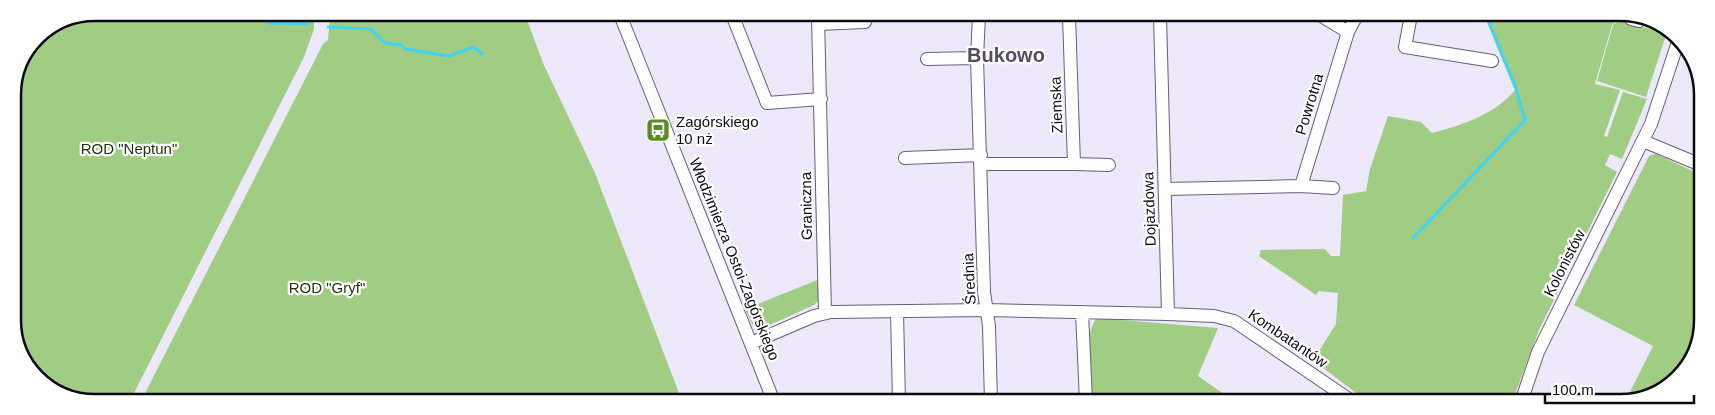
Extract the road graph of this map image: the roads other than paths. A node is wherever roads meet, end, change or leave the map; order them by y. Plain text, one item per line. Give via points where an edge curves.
1 (623, 21) edge
2 (735, 21) edge
3 (818, 21) edge
4 (842, 21) edge
5 (979, 21) edge
6 (1069, 21) edge
7 (1160, 21) edge
8 (1330, 21) edge
9 (1354, 21) edge
10 (1410, 21) edge
11 (865, 22) dead end
12 (1348, 32) junction
13 (1676, 48) edge
14 (977, 58) junction
15 (927, 59) dead end
16 (1492, 60) dead end
17 (821, 99) junction
18 (1644, 141) junction
19 (905, 158) dead end
20 (981, 159) junction
21 (1694, 162) edge
22 (1074, 164) junction
23 (1109, 165) dead end
24 (1301, 186) junction
25 (1333, 188) dead end
26 (1165, 189) junction
27 (986, 310) junction
28 (897, 311) junction
29 (1082, 312) junction
30 (825, 313) junction
31 (1168, 314) junction
32 (751, 343) junction
33 (771, 394) edge
34 (899, 394) edge
35 (990, 394) edge
36 (1086, 394) edge
37 (1341, 394) edge
38 (1524, 394) edge

1 - 32 street, Włodzimierza Ostoi-Zagórskiego
2 - 17 street via 767,103
3 - 17 street, Graniczna
4 - 11 street, Graniczna
5 - 14 street, Średnia
6 - 22 street, Ziemska
7 - 26 street, Dojazdowa
8 - 12 street
9 - 12 street, Powrotna
10 - 16 street via 1405,46
12 - 24 street, Powrotna
13 - 18 street, Kolonistów
14 - 15 street
14 - 20 street, Średnia
17 - 30 street, Graniczna
18 - 21 street
18 - 38 street, Kolonistów via 1538,352
19 - 20 street
20 - 22 street
20 - 27 street, Średnia
22 - 23 street
24 - 25 street
24 - 26 street
26 - 31 street, Dojazdowa
27 - 28 street
27 - 29 street
27 - 35 street, Średnia
28 - 30 street
28 - 34 street
29 - 31 street
29 - 36 street
30 - 32 street
31 - 37 street, Kombatantów via 1214,316 1234,321
32 - 33 street, Włodzimierza Ostoi-Zagórskiego

